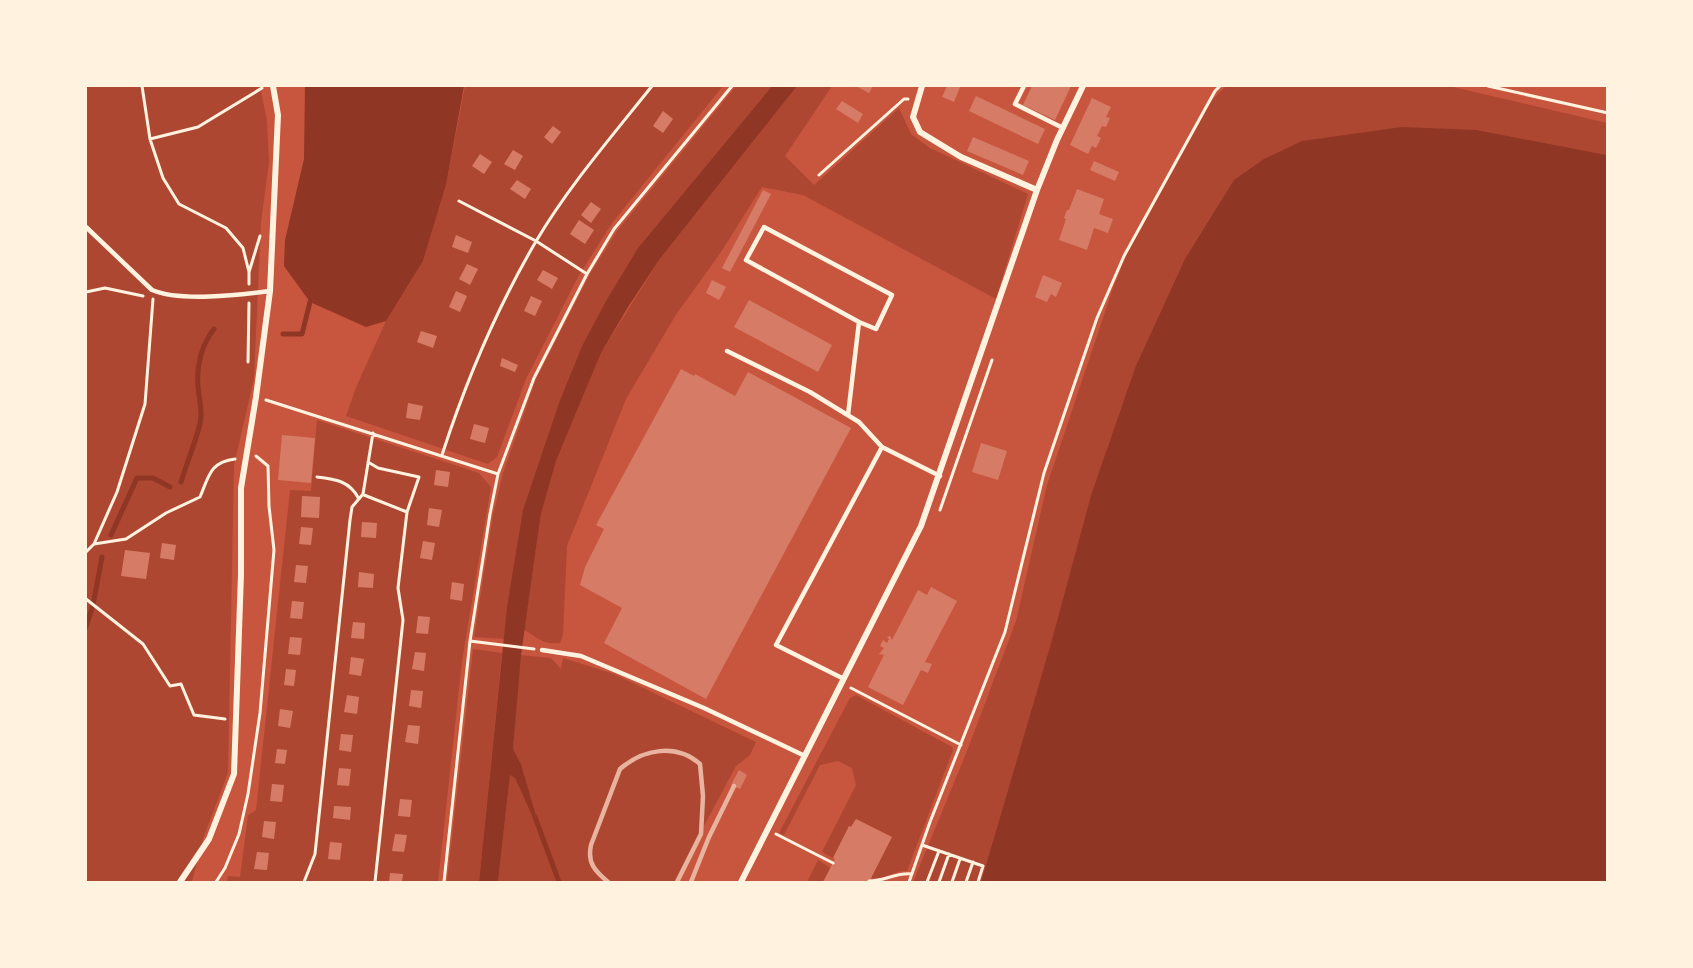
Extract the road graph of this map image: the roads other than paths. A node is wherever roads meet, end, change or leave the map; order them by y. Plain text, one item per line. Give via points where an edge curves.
1 (273, 86) edge
2 (922, 86) edge
3 (1024, 86) edge
4 (1083, 86) edge
5 (1063, 128) junction
6 (1037, 190) junction
7 (86, 227) edge
8 (270, 291) junction
9 (859, 322) junction
10 (728, 351) dead end
11 (848, 415) junction
12 (882, 447) junction
13 (940, 476) junction
14 (542, 650) road end
15 (843, 681) junction
16 (805, 756) junction
17 (180, 882) edge
18 (741, 882) edge

1 - 8 street via 278,115
2 - 6 street via 913,117 920,132 961,157
3 - 5 lane via 1015,104
4 - 5 street
5 - 6 street
6 - 13 street
7 - 8 lane via 152,290 162,294 209,296
8 - 17 street via 241,488 234,774 209,839
9 - 9 lane via 746,260 764,227 892,295 876,329
9 - 11 lane
10 - 11 lane
11 - 12 lane
12 - 13 lane
12 - 15 lane via 776,645
13 - 15 street via 921,526
14 - 16 lane via 581,656
15 - 16 street
16 - 18 street

